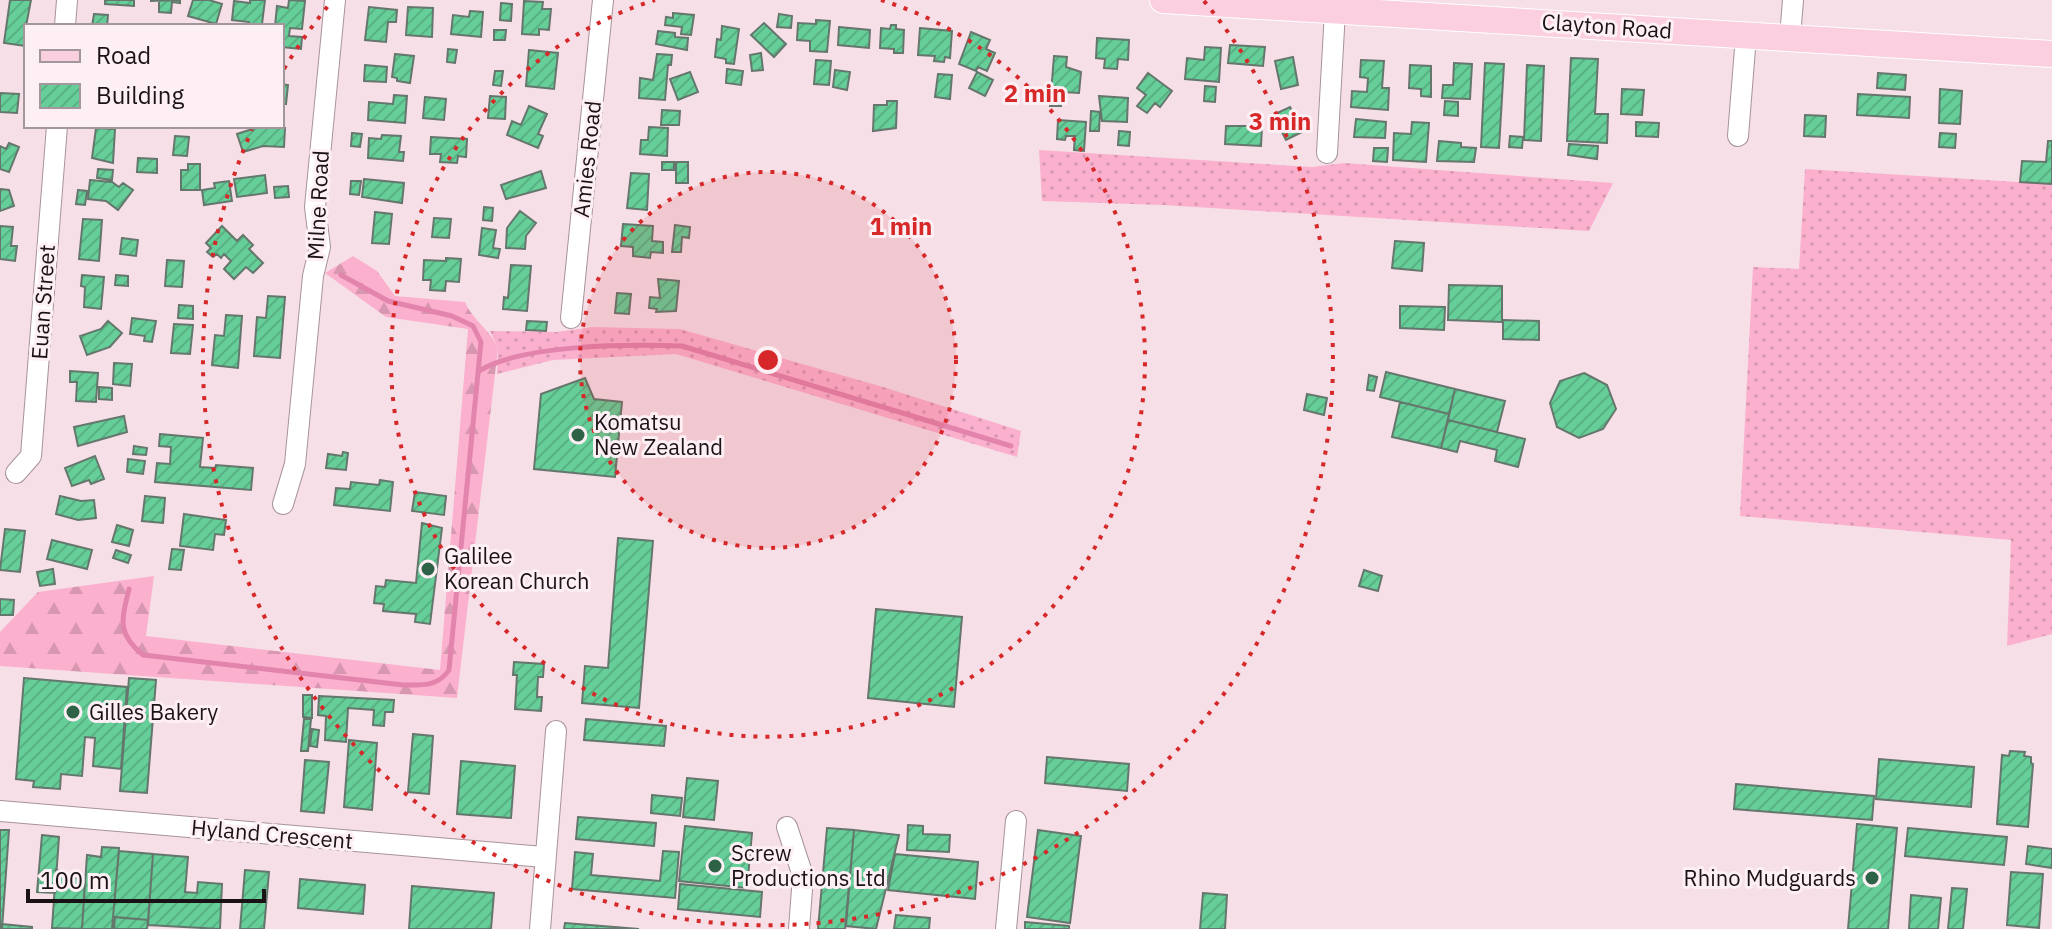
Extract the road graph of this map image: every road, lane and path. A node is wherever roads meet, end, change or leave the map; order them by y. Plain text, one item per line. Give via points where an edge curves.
1 (67, 0) edge
2 (335, 0) edge
3 (603, 0) edge
4 (1163, 0) edge
5 (1793, 0) edge
6 (1335, 11) junction
7 (65, 24) edge
8 (1746, 36) junction
9 (1790, 37) junction
10 (2052, 54) edge
11 (57, 128) edge
12 (1738, 136) dead end
13 (1327, 153) dead end
14 (571, 318) dead end
15 (16, 473) dead end
16 (283, 504) dead end
17 (556, 731) dead end
18 (0, 811) edge
19 (1016, 821) dead end
20 (787, 827) dead end
21 (544, 857) junction
22 (540, 929) edge
23 (799, 929) edge
24 (1006, 929) edge

1 - 7 street
2 - 16 street, Milne Road via 315,207 320,247 295,464
3 - 14 street, Amies Road
4 - 6 main road, Clayton Road
5 - 9 street
6 - 8 main road, Clayton Road
6 - 13 street
8 - 9 main road, Clayton Road
8 - 12 street
9 - 10 main road, Clayton Road
11 - 15 street, Euan Street via 31,456
17 - 21 street
18 - 21 street, Hyland Crescent
19 - 24 street
20 - 23 street via 803,876
21 - 22 street

